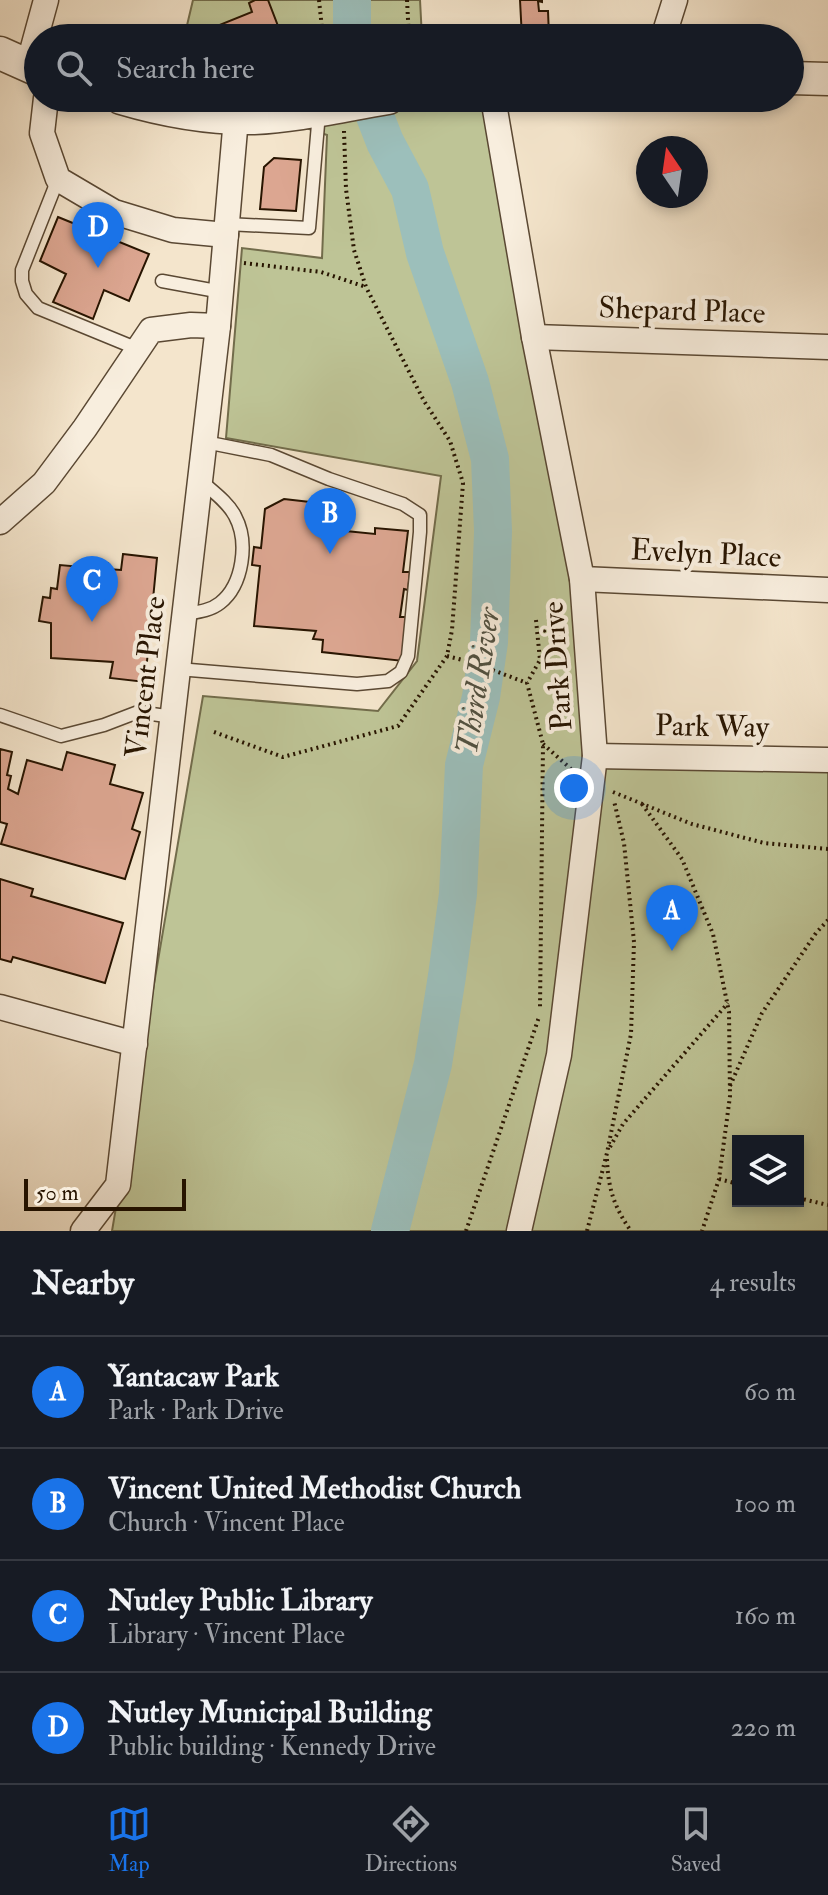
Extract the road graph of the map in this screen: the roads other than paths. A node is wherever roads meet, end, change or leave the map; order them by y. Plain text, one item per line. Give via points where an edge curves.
1 (46, 0) edge
2 (675, 0) edge
3 (37, 24) edge
4 (667, 24) edge
5 (804, 78) edge
6 (828, 79) edge
7 (44, 112) edge
8 (174, 112) edge
9 (297, 112) edge
10 (330, 112) edge
11 (495, 112) edge
12 (236, 118) junction
13 (58, 179) junction
14 (227, 229) junction
15 (162, 281) dead end
16 (222, 292) junction
17 (218, 326) junction
18 (534, 337) junction
19 (828, 347) edge
20 (138, 349) junction
21 (205, 442) junction
22 (200, 480) junction
23 (0, 522) edge
24 (582, 579) junction
25 (828, 590) edge
26 (185, 614) junction
27 (178, 669) junction
28 (0, 715) edge
29 (173, 717) junction
30 (595, 756) junction
31 (828, 760) edge
32 (0, 1007) edge
33 (135, 1044) junction
34 (83, 1231) edge
35 (519, 1231) edge

1 - 3 street
2 - 4 street
5 - 6 street
7 - 13 street via 42,133
8 - 12 street
9 - 12 street
10 - 14 lane via 309,228
11 - 18 street, Park Drive
12 - 14 street, Vincent Place
13 - 14 street via 114,212 173,230
13 - 20 lane via 22,270 26,294 38,308
14 - 16 street, Vincent Place
15 - 16 lane
16 - 17 street, Vincent Place
17 - 20 street via 151,330
17 - 21 street, Vincent Place
18 - 19 street, Shepard Place
18 - 24 street, Park Drive
20 - 23 street via 44,483
21 - 22 street, Vincent Place
21 - 27 lane via 271,455 420,515 408,656 401,672 388,681 357,684
22 - 26 street, Vincent Place
22 - 26 lane via 235,514 241,530 240,572 220,604
24 - 25 street, Evelyn Place
24 - 30 street, Park Drive
26 - 27 street, Vincent Place
27 - 29 street, Vincent Place
28 - 29 lane via 61,736 138,712
29 - 33 street, Vincent Place
30 - 31 street, Park Way
30 - 35 street, Park Drive via 559,1055
32 - 33 street
33 - 34 street, Vincent Place via 118,1185

